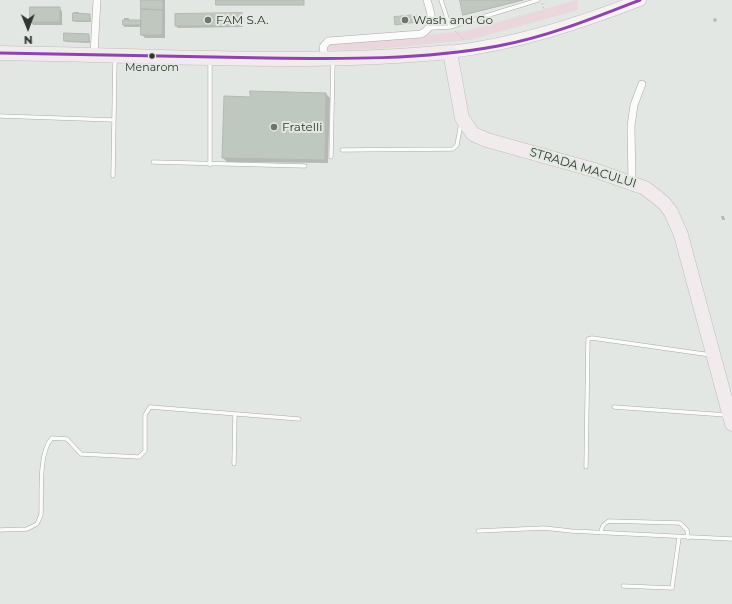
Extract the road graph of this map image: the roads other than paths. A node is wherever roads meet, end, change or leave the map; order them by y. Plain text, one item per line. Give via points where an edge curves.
1 (97, 0) edge
2 (427, 0) edge
3 (441, 0) edge
4 (538, 0) edge
5 (640, 0) edge
6 (450, 27) junction
7 (430, 28) junction
8 (450, 52) junction
9 (0, 53) edge
10 (94, 54) junction
11 (115, 55) junction
12 (210, 57) junction
13 (329, 58) junction
14 (642, 84) dead end
15 (0, 116) edge
16 (462, 118) junction
17 (114, 120) junction
18 (342, 150) dead end
19 (331, 157) dead end
20 (153, 162) dead end
21 (210, 165) junction
22 (305, 166) dead end
23 (113, 176) dead end
24 (632, 183) junction
25 (714, 356) junction
26 (614, 407) dead end
27 (235, 414) junction
28 (299, 419) dead end
29 (731, 419) edge
30 (234, 464) dead end
31 (586, 467) dead end
32 (0, 530) edge
33 (478, 532) dead end
34 (602, 533) junction
35 (679, 538) junction
36 (688, 538) junction
37 (732, 539) edge
38 (622, 586) dead end

1 - 10 street
2 - 7 street via 432,18
3 - 6 lane
4 - 6 lane
5 - 8 main road via 572,26 499,45
6 - 7 lane
7 - 13 street via 421,34 328,41 323,48
8 - 13 highway via 390,58
8 - 16 highway, STRADA MACULUI
9 - 10 highway
10 - 11 highway
11 - 12 highway
11 - 17 lane
12 - 13 highway
12 - 21 lane
13 - 19 lane
14 - 24 street via 634,105 631,126
15 - 17 lane
16 - 18 lane via 457,145 453,149
16 - 24 highway, STRADA MACULUI via 473,134 481,138
17 - 23 lane
20 - 21 lane
21 - 22 lane
24 - 25 highway, STRADA MACULUI via 655,194 677,223
25 - 29 highway, STRADA MACULUI
25 - 31 lane via 588,339
26 - 29 lane via 712,415
27 - 28 lane
27 - 30 lane
27 - 32 lane via 150,408 145,415 145,451 139,457 81,454 67,439 52,438 46,443 43,454 41,515 37,524 27,529
33 - 34 lane via 544,528
34 - 35 lane
34 - 36 lane via 604,523 609,521 680,524 687,530
35 - 36 lane
35 - 38 lane via 672,588
36 - 37 lane

